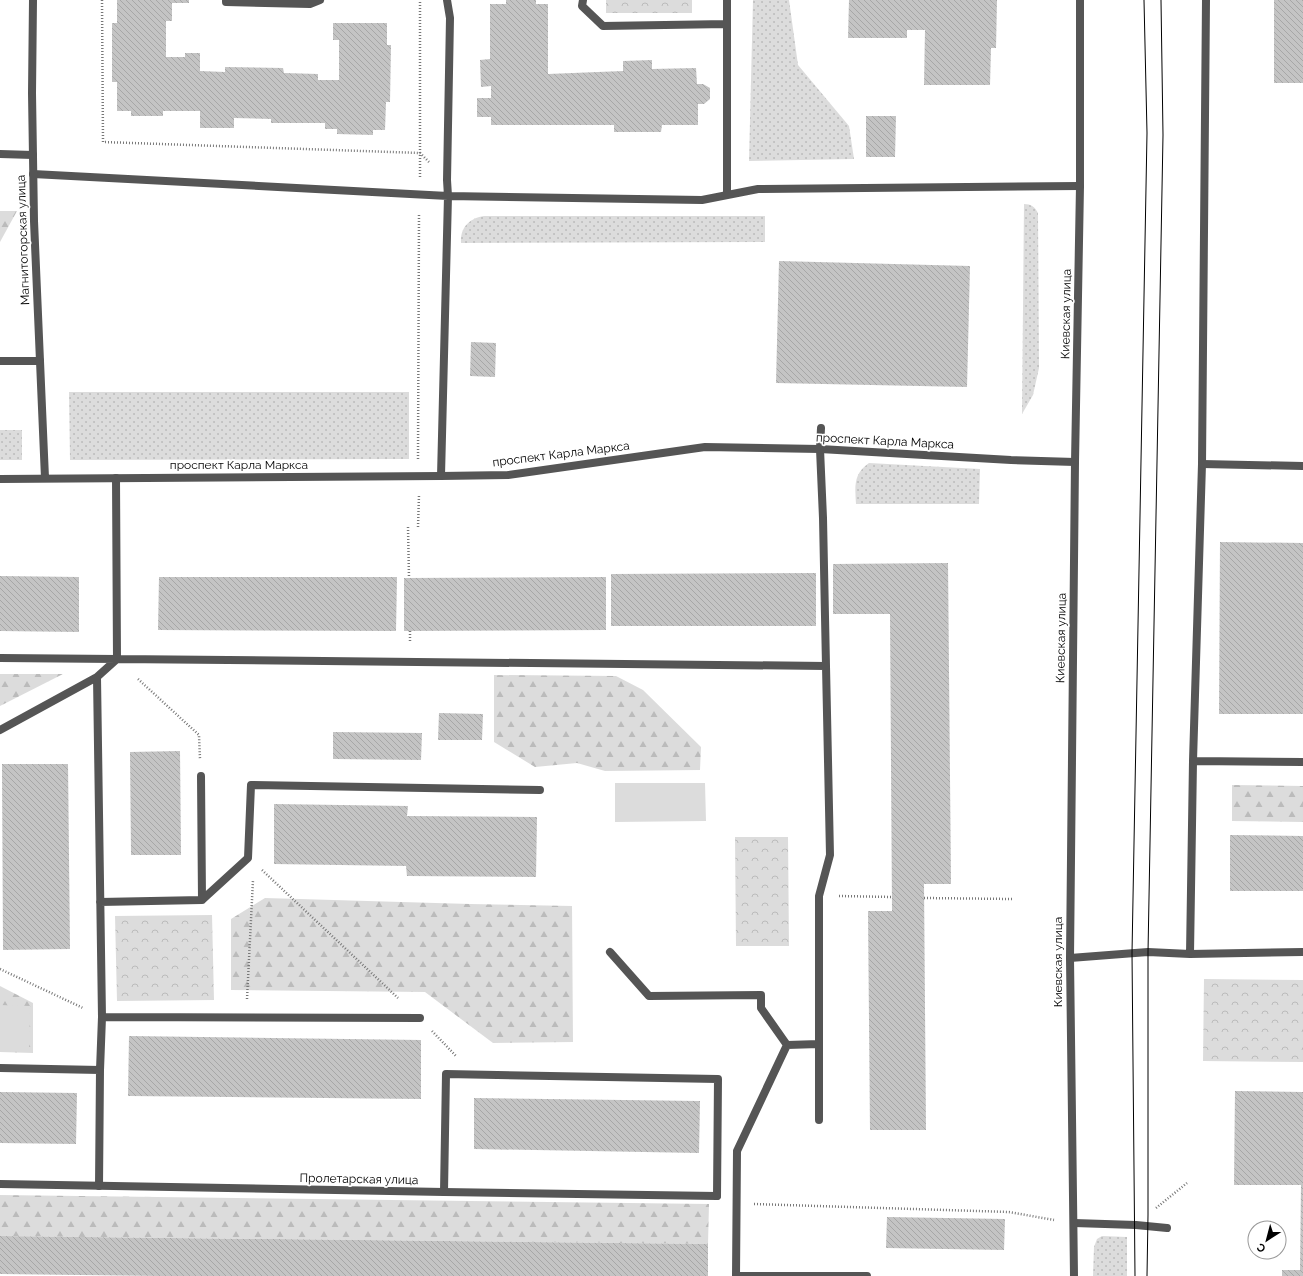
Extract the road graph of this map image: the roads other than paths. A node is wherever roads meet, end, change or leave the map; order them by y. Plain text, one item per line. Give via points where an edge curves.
1 (33, 0) edge
2 (226, 0) edge
3 (320, 0) edge
4 (447, 0) edge
5 (583, 0) edge
6 (727, 0) edge
7 (1080, 0) edge
8 (1206, 0) edge
9 (727, 24) junction
10 (0, 154) edge
11 (33, 155) junction
12 (33, 174) junction
13 (1080, 186) junction
14 (727, 195) junction
15 (448, 196) junction
16 (40, 360) junction
17 (0, 361) edge
18 (821, 428) dead end
19 (820, 449) junction
20 (1075, 462) junction
21 (1202, 464) junction
22 (1303, 466) edge
23 (441, 476) junction
24 (45, 478) junction
25 (116, 478) junction
26 (0, 479) edge
27 (0, 658) edge
28 (117, 659) junction
29 (826, 666) junction
30 (97, 677) junction
31 (0, 730) edge
32 (1193, 761) junction
33 (1303, 762) edge
34 (201, 776) road end
35 (540, 790) dead end
36 (202, 900) junction
37 (100, 902) junction
38 (610, 952) dead end
39 (1303, 952) edge
40 (1190, 954) junction
41 (1070, 958) junction
42 (102, 1016) junction
43 (420, 1018) road end
44 (819, 1044) junction
45 (787, 1045) junction
46 (0, 1068) edge
47 (100, 1070) junction
48 (820, 1120) dead end
49 (0, 1184) edge
50 (99, 1186) junction
51 (444, 1192) junction
52 (1074, 1223) junction
53 (1167, 1228) dead end
54 (736, 1276) edge
55 (867, 1276) edge
56 (1074, 1276) edge

1 - 11 street, Магнитогорская улица
2 - 3 street via 310,4
4 - 15 street via 450,18
5 - 9 street via 582,6 602,26
6 - 9 street
7 - 13 street, Киевская улица
8 - 21 street
9 - 14 street
10 - 11 street
11 - 12 street, Магнитогорская улица
12 - 15 street
12 - 16 street, Магнитогорская улица
13 - 14 street via 758,189
13 - 20 street, Киевская улица
14 - 15 street via 702,200
15 - 23 street
16 - 17 street
16 - 24 street, Магнитогорская улица
18 - 19 street
19 - 20 street, проспект Карла Маркса
19 - 23 street, проспект Карла Маркса via 705,447 508,474
19 - 29 street
20 - 41 street, Киевская улица
21 - 22 street
21 - 32 street
23 - 25 street, проспект Карла Маркса
24 - 25 street, проспект Карла Маркса
24 - 26 street, проспект Карла Маркса
25 - 28 street
27 - 28 street
28 - 29 street
28 - 30 street
29 - 44 street via 830,855 819,896
30 - 31 street
30 - 37 street
32 - 33 street
32 - 40 street
34 - 36 street
35 - 36 street via 251,785 251,860
36 - 37 street
37 - 42 street
38 - 45 street via 649,996 761,995 761,1008
39 - 40 street
40 - 41 street via 1148,952
41 - 52 street, Киевская улица
42 - 43 street
42 - 47 street
44 - 45 street
44 - 48 street
45 - 54 street via 737,1151
46 - 47 street
47 - 50 street
49 - 50 street, Пролетарская улица
50 - 51 street, Пролетарская улица
51 - 51 street, Пролетарская улица via 446,1074 718,1079 717,1196
52 - 53 street
52 - 56 street, Киевская улица
54 - 55 street

